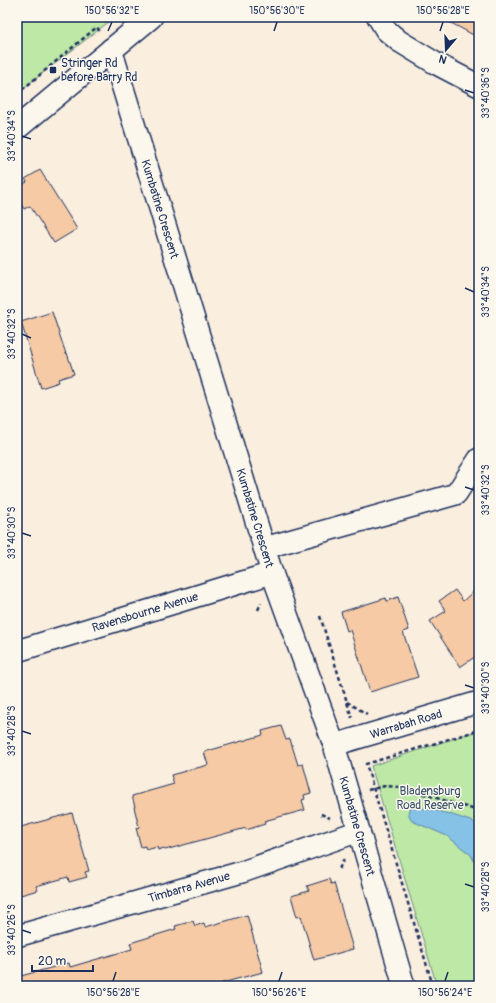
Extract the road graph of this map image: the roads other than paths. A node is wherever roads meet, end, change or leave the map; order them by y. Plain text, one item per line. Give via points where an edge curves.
1 (151, 17) edge
2 (378, 17) edge
3 (111, 49) junction
4 (479, 86) edge
5 (17, 128) edge
6 (479, 459) edge
7 (264, 548) junction
8 (272, 573) junction
9 (17, 651) edge
10 (479, 702) edge
11 (334, 746) junction
12 (359, 831) junction
13 (17, 936) edge
14 (404, 986) edge

1 - 3 street
2 - 4 street via 386,30 399,40
3 - 5 street
3 - 7 street, Kumbatine Crescent
6 - 7 street via 456,494
7 - 8 street, Kumbatine Crescent
8 - 9 street, Ravensbourne Avenue
8 - 11 street, Kumbatine Crescent
10 - 11 street, Warrabah Road
11 - 12 street, Kumbatine Crescent
12 - 13 street, Timbarra Avenue via 242,872
12 - 14 street, Kumbatine Crescent

